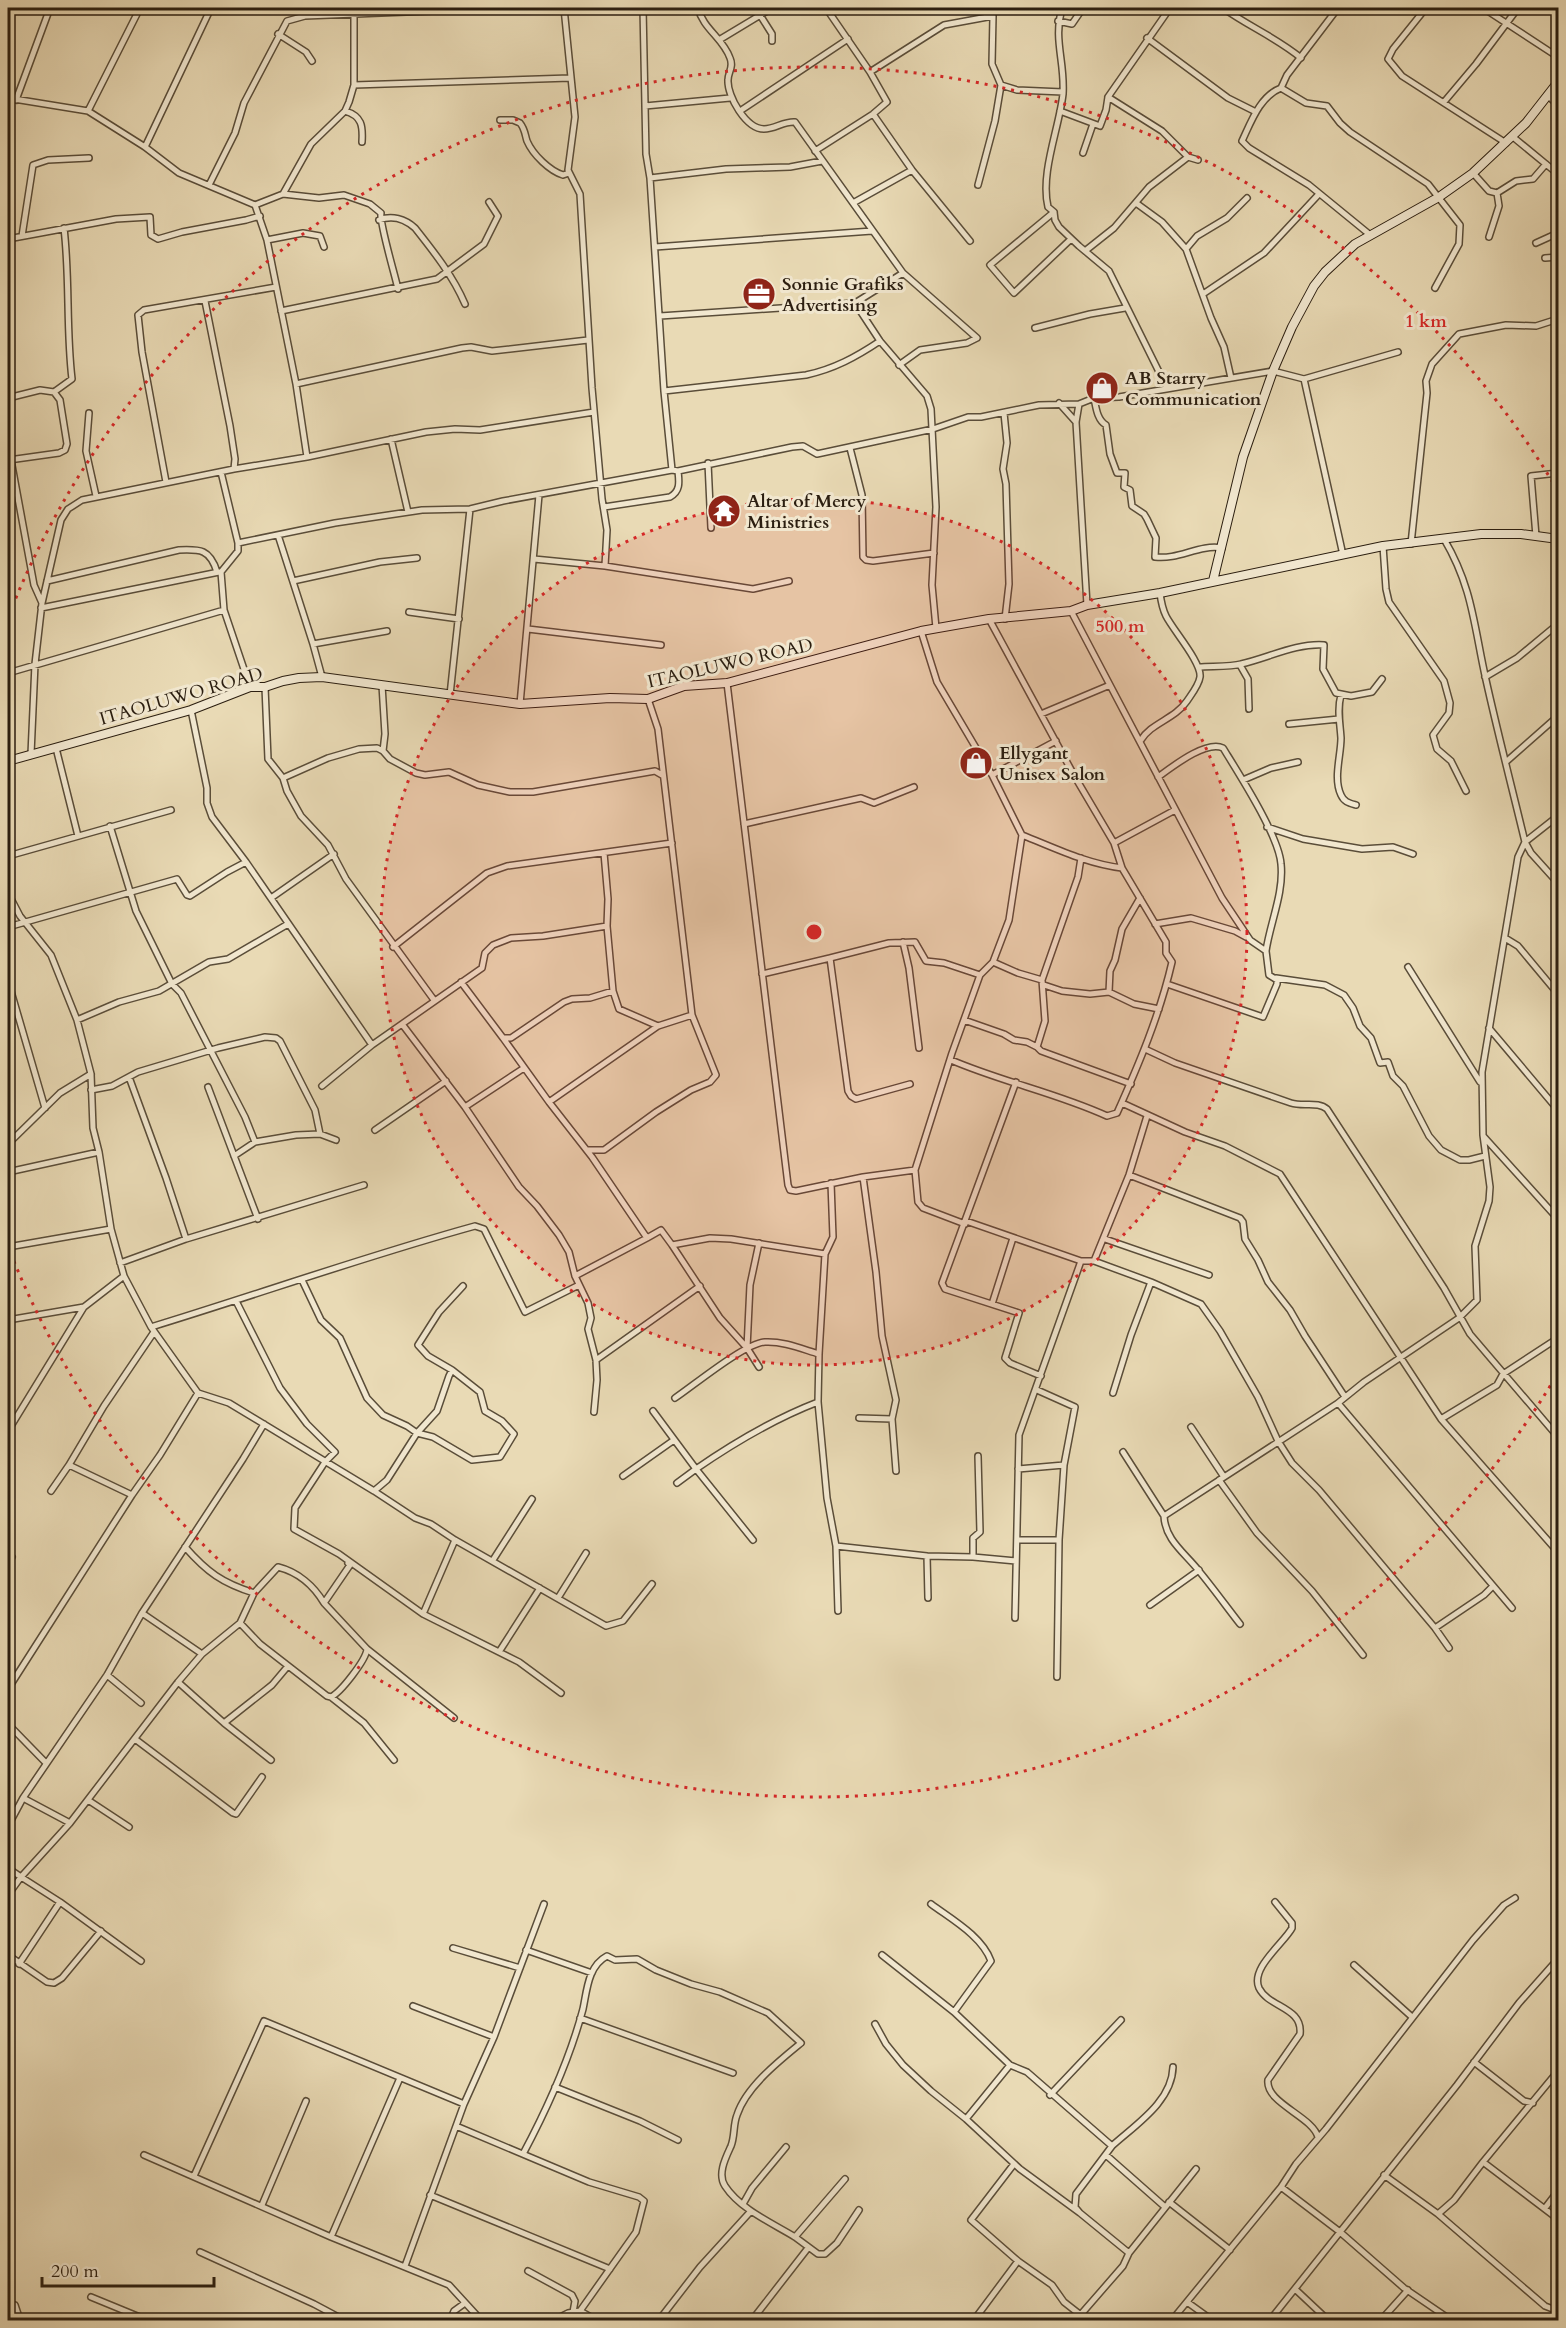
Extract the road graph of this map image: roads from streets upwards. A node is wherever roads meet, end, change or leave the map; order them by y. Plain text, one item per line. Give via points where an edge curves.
1 (50, 8) edge
2 (140, 8) edge
3 (211, 8) edge
4 (508, 8) edge
5 (564, 8) edge
6 (643, 8) edge
7 (698, 8) edge
8 (772, 8) edge
9 (826, 8) edge
10 (841, 8) edge
11 (1062, 8) edge
12 (1083, 8) edge
13 (1170, 8) edge
14 (1223, 8) edge
15 (1338, 8) edge
16 (1426, 8) edge
17 (1483, 8) edge
18 (1518, 8) edge
19 (354, 10) edge
20 (831, 13) junction
21 (760, 15) junction
22 (1058, 21) junction
23 (1506, 24) junction
24 (278, 34) junction
25 (1147, 38) junction
26 (848, 39) junction
27 (719, 40) junction
28 (772, 41) dead end
29 (1558, 57) edge
30 (1301, 58) junction
31 (312, 61) dead end
32 (870, 72) junction
33 (570, 78) junction
34 (1558, 82) edge
35 (354, 85) junction
36 (1001, 85) junction
37 (1281, 88) junction
38 (1063, 92) junction
39 (1547, 94) junction
40 (1108, 96) junction
41 (8, 98) edge
42 (730, 98) junction
43 (16, 100) junction
44 (1444, 102) junction
45 (1558, 105) edge
46 (645, 106) junction
47 (88, 111) junction
48 (345, 111) junction
49 (741, 111) junction
50 (1060, 111) junction
51 (1256, 112) junction
52 (873, 114) junction
53 (500, 120) dead end
54 (1093, 124) junction
55 (1510, 140) junction
56 (362, 142) dead end
57 (145, 147) junction
58 (815, 151) junction
59 (1083, 153) dead end
60 (1188, 157) junction
61 (89, 158) dead end
62 (1198, 160) dead end
63 (822, 161) junction
64 (1546, 164) junction
65 (912, 170) junction
66 (568, 173) junction
67 (1473, 173) junction
68 (1558, 174) edge
69 (650, 178) junction
70 (209, 185) junction
71 (978, 185) dead end
72 (1497, 193) junction
73 (282, 194) junction
74 (1319, 194) junction
75 (1439, 197) junction
76 (1247, 198) dead end
77 (489, 202) dead end
78 (853, 203) junction
79 (1136, 203) junction
80 (255, 205) junction
81 (1054, 212) junction
82 (260, 216) junction
83 (379, 220) junction
84 (64, 228) junction
85 (872, 231) junction
86 (1558, 233) edge
87 (1369, 234) junction
88 (22, 236) junction
89 (1489, 237) dead end
90 (8, 239) edge
91 (1071, 239) junction
92 (267, 240) junction
93 (970, 241) dead end
94 (1536, 243) dead end
95 (324, 247) dead end
96 (655, 247) junction
97 (1186, 249) junction
98 (1085, 251) junction
99 (1558, 256) edge
100 (1545, 258) dead end
101 (448, 271) junction
102 (903, 273) junction
103 (276, 287) junction
104 (1435, 288) dead end
105 (398, 289) junction
106 (1203, 294) junction
107 (205, 301) junction
108 (855, 303) junction
109 (465, 304) dead end
110 (1125, 308) junction
111 (281, 312) junction
112 (660, 316) junction
113 (1558, 320) edge
114 (1035, 328) dead end
115 (588, 340) junction
116 (880, 341) junction
117 (1398, 352) dead end
118 (899, 365) junction
119 (1273, 371) junction
120 (1231, 378) junction
121 (1304, 379) junction
122 (296, 384) junction
123 (1167, 388) junction
124 (664, 391) junction
125 (54, 392) junction
126 (8, 398) edge
127 (1094, 398) junction
128 (1059, 403) junction
129 (1079, 404) junction
130 (594, 412) junction
131 (89, 413) dead end
132 (1004, 413) junction
133 (1076, 422) junction
134 (933, 429) junction
135 (390, 439) junction
136 (850, 448) junction
137 (307, 457) junction
138 (9, 460) edge
139 (708, 463) junction
140 (234, 469) junction
141 (675, 470) junction
142 (221, 472) junction
143 (1558, 473) edge
144 (166, 482) junction
145 (601, 484) junction
146 (539, 495) junction
147 (96, 496) junction
148 (604, 507) junction
149 (470, 509) junction
150 (408, 512) junction
151 (711, 528) dead end
152 (278, 536) junction
153 (1536, 536) junction
154 (1444, 539) junction
155 (1558, 539) edge
156 (238, 543) junction
157 (1411, 544) junction
158 (1383, 546) junction
159 (1222, 548) junction
160 (934, 553) junction
161 (1343, 555) junction
162 (417, 558) dead end
163 (534, 559) junction
164 (605, 566) junction
165 (219, 572) junction
166 (47, 581) junction
167 (293, 581) junction
168 (789, 581) dead end
169 (1213, 581) junction
170 (1160, 593) junction
171 (1087, 605) junction
172 (42, 606) junction
173 (224, 610) junction
174 (1071, 611) junction
175 (409, 612) dead end
176 (459, 619) junction
177 (989, 619) junction
178 (1005, 619) junction
179 (1558, 624) edge
180 (936, 628) junction
181 (528, 629) junction
182 (387, 631) dead end
183 (921, 631) junction
184 (314, 644) junction
185 (661, 645) dead end
186 (35, 664) junction
187 (1240, 665) junction
188 (1199, 667) junction
189 (8, 673) edge
190 (322, 677) junction
191 (1485, 677) junction
192 (1382, 679) dead end
193 (727, 683) junction
194 (382, 685) junction
195 (1110, 685) junction
196 (250, 687) junction
197 (266, 687) junction
198 (1341, 694) junction
199 (450, 695) junction
200 (648, 699) junction
201 (520, 704) junction
202 (1249, 709) dead end
203 (191, 710) junction
204 (1041, 714) junction
205 (1558, 716) edge
206 (1339, 719) junction
207 (1289, 724) dead end
208 (1141, 740) junction
209 (1056, 741) junction
210 (56, 748) junction
211 (383, 751) junction
212 (31, 754) junction
213 (8, 761) edge
214 (1507, 761) junction
215 (1298, 762) dead end
216 (662, 775) junction
217 (992, 775) junction
218 (1158, 777) junction
219 (283, 778) junction
220 (1243, 780) junction
221 (915, 787) dead end
222 (1466, 791) dead end
223 (1356, 805) dead end
224 (171, 810) dead end
225 (1175, 810) junction
226 (1558, 816) edge
227 (744, 824) junction
228 (110, 826) junction
229 (1267, 827) junction
230 (1022, 835) junction
231 (78, 836) junction
232 (1524, 842) junction
233 (672, 843) junction
234 (1114, 843) junction
235 (604, 853) junction
236 (334, 854) junction
237 (1413, 854) dead end
238 (8, 856) edge
239 (1081, 858) junction
240 (246, 862) junction
241 (1122, 868) junction
242 (1558, 884) edge
243 (131, 892) junction
244 (8, 893) edge
245 (1140, 897) junction
246 (271, 898) junction
247 (24, 922) junction
248 (288, 924) junction
249 (1155, 924) junction
250 (607, 926) junction
251 (8, 927) edge
252 (1505, 939) junction
253 (1250, 940) junction
254 (903, 942) junction
255 (393, 946) junction
256 (1266, 951) junction
257 (830, 958) junction
258 (993, 962) junction
259 (1408, 967) dead end
260 (762, 974) junction
261 (980, 975) junction
262 (1277, 980) junction
263 (8, 981) edge
264 (461, 982) junction
265 (1043, 982) junction
266 (172, 984) junction
267 (1167, 984) junction
268 (613, 991) junction
269 (1108, 992) junction
270 (1558, 994) edge
271 (434, 1000) junction
272 (1159, 1009) junction
273 (692, 1015) junction
274 (77, 1020) junction
275 (964, 1020) junction
276 (402, 1024) junction
277 (658, 1026) junction
278 (1489, 1028) junction
279 (503, 1038) junction
280 (372, 1045) junction
281 (1037, 1047) junction
282 (919, 1048) dead end
283 (1145, 1049) junction
284 (210, 1051) junction
285 (951, 1060) junction
286 (524, 1068) junction
287 (91, 1074) junction
288 (129, 1077) junction
289 (446, 1081) junction
290 (1016, 1082) junction
291 (1481, 1083) junction
292 (910, 1084) dead end
293 (1131, 1084) junction
294 (322, 1086) dead end
295 (208, 1087) dead end
296 (91, 1090) junction
297 (549, 1102) junction
298 (1122, 1103) junction
299 (465, 1107) junction
300 (45, 1108) junction
301 (1558, 1110) edge
302 (1147, 1116) junction
303 (375, 1130) dead end
304 (320, 1134) junction
305 (1483, 1136) junction
306 (336, 1140) dead end
307 (255, 1142) junction
308 (8, 1144) edge
309 (587, 1150) junction
310 (99, 1152) junction
311 (234, 1156) junction
312 (1485, 1156) junction
313 (915, 1170) junction
314 (8, 1172) edge
315 (1129, 1175) junction
316 (862, 1177) junction
317 (831, 1184) junction
318 (364, 1185) dead end
319 (258, 1219) junction
320 (1558, 1219) edge
321 (965, 1222) junction
322 (111, 1229) junction
323 (647, 1238) junction
324 (1013, 1238) junction
325 (186, 1239) junction
326 (1105, 1239) junction
327 (759, 1243) junction
328 (672, 1245) junction
329 (8, 1247) edge
330 (825, 1254) junction
331 (1081, 1261) junction
332 (1094, 1261) junction
333 (120, 1263) junction
334 (1209, 1275) dead end
335 (124, 1276) junction
336 (575, 1276) junction
337 (302, 1280) junction
338 (1151, 1282) junction
339 (579, 1285) junction
340 (463, 1286) dead end
341 (700, 1286) junction
342 (236, 1301) junction
343 (992, 1304) junction
344 (84, 1307) junction
345 (1459, 1317) junction
346 (8, 1320) edge
347 (153, 1330) junction
348 (1558, 1338) edge
349 (747, 1348) junction
350 (819, 1354) junction
351 (1401, 1359) junction
352 (596, 1360) junction
353 (759, 1367) dead end
354 (452, 1370) junction
355 (1503, 1374) junction
356 (1041, 1376) junction
357 (1037, 1390) junction
358 (198, 1393) junction
359 (1113, 1393) dead end
360 (1346, 1397) junction
361 (675, 1398) dead end
362 (819, 1402) junction
363 (1338, 1403) junction
364 (594, 1412) dead end
365 (652, 1412) dead end
366 (858, 1418) dead end
367 (892, 1419) junction
368 (1441, 1419) junction
369 (264, 1424) junction
370 (1191, 1427) dead end
371 (8, 1431) edge
372 (417, 1433) junction
373 (1558, 1437) edge
374 (674, 1440) junction
375 (1278, 1441) junction
376 (1123, 1452) dead end
377 (978, 1456) dead end
378 (325, 1462) junction
379 (69, 1465) junction
380 (1065, 1465) junction
381 (696, 1469) junction
382 (1018, 1469) junction
383 (896, 1472) dead end
384 (623, 1476) dead end
385 (1222, 1479) junction
386 (677, 1483) dead end
387 (51, 1491) dead end
388 (374, 1491) junction
389 (132, 1495) junction
390 (532, 1499) dead end
391 (1164, 1516) junction
392 (455, 1540) junction
393 (753, 1540) dead end
394 (1017, 1540) junction
395 (1059, 1540) junction
396 (836, 1545) junction
397 (185, 1547) junction
398 (1558, 1552) edge
399 (586, 1553) dead end
400 (339, 1554) junction
401 (927, 1556) junction
402 (12, 1557) dead end
403 (973, 1557) junction
404 (493, 1560) junction
405 (1016, 1561) junction
406 (8, 1564) edge
407 (1199, 1570) junction
408 (652, 1584) dead end
409 (1493, 1586) junction
410 (540, 1588) junction
411 (255, 1593) junction
412 (558, 1598) junction
413 (928, 1598) dead end
414 (324, 1604) junction
415 (1150, 1605) dead end
416 (1512, 1608) dead end
417 (838, 1611) dead end
418 (142, 1613) junction
419 (423, 1614) junction
420 (1016, 1618) dead end
421 (240, 1623) junction
422 (1240, 1624) dead end
423 (1435, 1628) junction
424 (1449, 1648) dead end
425 (367, 1649) junction
426 (499, 1652) junction
427 (202, 1654) junction
428 (1363, 1655) dead end
429 (288, 1666) junction
430 (107, 1674) junction
431 (1057, 1677) dead end
432 (178, 1682) junction
433 (8, 1686) edge
434 (561, 1693) dead end
435 (331, 1697) junction
436 (141, 1703) dead end
437 (454, 1718) dead end
438 (224, 1723) junction
439 (8, 1724) edge
440 (135, 1739) junction
441 (271, 1760) dead end
442 (394, 1760) dead end
443 (46, 1763) junction
444 (262, 1778) dead end
445 (23, 1798) junction
446 (88, 1800) junction
447 (70, 1823) junction
448 (8, 1826) edge
449 (129, 1827) dead end
450 (8, 1868) edge
451 (21, 1877) junction
452 (8, 1895) edge
453 (1515, 1898) dead end
454 (60, 1902) junction
455 (1275, 1902) dead end
456 (544, 1904) dead end
457 (931, 1904) dead end
458 (101, 1931) junction
459 (453, 1948) dead end
460 (526, 1950) junction
461 (8, 1955) edge
462 (882, 1955) dead end
463 (1558, 1959) edge
464 (141, 1960) dead end
465 (19, 1964) junction
466 (1354, 1965) dead end
467 (520, 1968) junction
468 (592, 1973) junction
469 (413, 2006) dead end
470 (954, 2012) junction
471 (1412, 2017) junction
472 (580, 2018) junction
473 (1121, 2020) dead end
474 (875, 2024) dead end
475 (494, 2037) junction
476 (1474, 2062) junction
477 (1010, 2066) junction
478 (1173, 2067) dead end
479 (1558, 2071) edge
480 (733, 2073) dead end
481 (400, 2078) junction
482 (555, 2087) junction
483 (1050, 2095) junction
484 (306, 2101) dead end
485 (1533, 2103) junction
486 (464, 2104) junction
487 (966, 2119) junction
488 (456, 2127) junction
489 (1318, 2136) junction
490 (678, 2140) dead end
491 (1112, 2146) junction
492 (786, 2147) dead end
493 (523, 2154) junction
494 (144, 2155) dead end
495 (1106, 2155) junction
496 (1483, 2162) junction
497 (1014, 2164) junction
498 (1196, 2169) dead end
499 (1384, 2175) junction
500 (194, 2176) junction
501 (845, 2178) dead end
502 (1281, 2187) junction
503 (1558, 2191) edge
504 (430, 2195) junction
505 (1169, 2202) junction
506 (743, 2204) junction
507 (262, 2205) junction
508 (1165, 2207) junction
509 (1545, 2208) junction
510 (859, 2210) dead end
511 (751, 2211) junction
512 (1080, 2213) junction
513 (1438, 2214) junction
514 (1558, 2219) edge
515 (1340, 2232) junction
516 (331, 2237) junction
517 (795, 2238) junction
518 (808, 2248) junction
519 (1230, 2250) junction
520 (200, 2252) dead end
521 (1129, 2253) junction
522 (1018, 2261) junction
523 (405, 2266) junction
524 (610, 2269) junction
525 (528, 2271) dead end
526 (1295, 2289) junction
527 (1408, 2290) junction
528 (91, 2297) dead end
529 (1187, 2302) junction
530 (465, 2303) junction
531 (15, 2305) dead end
532 (577, 2311) junction
533 (1558, 2311) edge
534 (1078, 2318) edge
535 (20, 2320) edge
536 (147, 2320) edge
537 (344, 2320) edge
538 (450, 2320) edge
539 (481, 2320) edge
540 (554, 2320) edge
541 (596, 2320) edge
542 (659, 2320) edge
543 (752, 2320) edge
544 (974, 2320) edge
545 (1087, 2320) edge
546 (1172, 2320) edge
547 (1212, 2320) edge
548 (1270, 2320) edge
549 (1328, 2320) edge
550 (1381, 2320) edge
551 (1451, 2320) edge

1 - 43 street
2 - 47 street
3 - 57 street
4 - 19 street
5 - 33 street
6 - 46 street
7 - 27 street via 704,23
8 - 21 street
9 - 20 street
10 - 20 street
11 - 22 street
12 - 22 street via 1072,24
13 - 25 street
14 - 30 street
15 - 30 street
16 - 44 street via 1388,59 1402,76
17 - 23 street
18 - 23 street
19 - 24 street via 290,19
19 - 35 street
20 - 26 street
21 - 27 street
21 - 28 street
22 - 38 street
23 - 29 street
23 - 44 street
24 - 31 street via 306,52
24 - 70 street
25 - 40 street
25 - 51 street via 1228,98
26 - 32 street
26 - 49 street
27 - 42 street via 732,61 728,78
30 - 37 street
32 - 36 street via 944,25 993,16 992,64
32 - 52 street via 887,102
33 - 35 street
33 - 66 street via 575,117
34 - 39 street
35 - 48 street
36 - 38 street via 1017,90
36 - 71 street
37 - 51 street via 1269,94
37 - 75 street via 1306,103 1327,106 1340,123 1428,184
38 - 50 street
39 - 45 street
39 - 55 street
40 - 54 street via 1100,126
40 - 60 street via 1162,131
41 - 43 street
42 - 46 street
42 - 49 street
43 - 47 street
44 - 55 street
46 - 69 street
47 - 57 street
48 - 56 street via 360,120
48 - 73 street via 311,144
49 - 58 street via 746,120 761,129 795,122
50 - 54 street
50 - 81 street via 1046,192 1048,207
51 - 74 street via 1242,141
52 - 58 street
52 - 65 street
53 - 66 street via 520,123 530,147 544,162 559,174
54 - 59 street
55 - 64 street
55 - 67 street
57 - 70 street via 179,173
58 - 63 street
60 - 62 street
60 - 79 street via 1149,187
61 - 88 street via 48,160 33,165
63 - 69 street
63 - 78 street
64 - 68 street
64 - 72 street via 1533,179 1516,181
65 - 78 street
65 - 93 street
66 - 115 street via 580,194
67 - 72 street via 1489,191
67 - 75 street
69 - 96 street
70 - 80 street
72 - 89 street via 1499,206
73 - 80 street
73 - 83 street via 350,196 381,213
74 - 87 street
74 - 106 street via 1264,253
75 - 87 street
75 - 104 street via 1461,230 1455,252
76 - 97 street
77 - 101 street via 498,216 486,241
78 - 85 street
79 - 97 street via 1162,222
79 - 98 street via 1114,228
80 - 82 street
81 - 91 street via 1054,220
81 - 91 street via 990,266 1014,292
82 - 84 street via 158,239 151,235 150,217
82 - 92 street
83 - 101 street via 392,217 412,225
83 - 105 street
84 - 88 street
84 - 125 street via 72,380
85 - 96 street
85 - 102 street
86 - 94 street
87 - 119 street via 1319,279 1295,319
88 - 90 street
91 - 98 street
92 - 95 street via 311,233 320,236
92 - 103 street
96 - 112 street
97 - 106 street
98 - 110 street via 1109,271
99 - 100 street
101 - 105 street via 437,279
101 - 109 street
102 - 108 street
102 - 118 street via 977,338 920,350
103 - 107 street
103 - 111 street
105 - 111 street
106 - 120 street via 1224,347
107 - 140 street via 230,426
107 - 144 street via 144,310 137,318
108 - 112 street
108 - 116 street
110 - 114 street
110 - 123 street
111 - 122 street
112 - 124 street
113 - 157 street via 1459,334 1432,364 1426,381
115 - 122 street via 492,351 462,348
115 - 130 street
116 - 118 street
116 - 124 street via 857,356 806,375
117 - 121 street
118 - 134 street via 927,396
119 - 120 street
119 - 121 street
119 - 159 street via 1243,457
120 - 123 street
121 - 161 street
122 - 137 street
123 - 127 street
124 - 141 street
125 - 126 street via 40,390
125 - 138 street via 60,400 67,447 59,453
127 - 129 street
127 - 159 street via 1098,415 1106,425 1117,473 1125,473 1124,487 1130,490 1132,506 1146,516 1156,538 1155,557
128 - 129 street
128 - 132 street
128 - 133 street
129 - 133 street
130 - 135 street
130 - 145 street
131 - 147 street via 86,451
132 - 134 street via 968,417
132 - 178 street via 1009,584
133 - 171 street
134 - 136 street
134 - 160 street
135 - 137 street
135 - 150 street
136 - 139 street via 817,454 801,446
136 - 160 street via 862,495 863,557 873,561
137 - 140 street
138 - 172 street via 34,585
139 - 141 street
139 - 151 street
140 - 142 street
141 - 145 street
141 - 148 street via 678,488 670,497
142 - 144 street
142 - 156 street
143 - 153 street via 1531,476
144 - 147 street
145 - 146 street
145 - 148 street
146 - 149 street
146 - 163 street
147 - 166 street via 75,503 63,515
148 - 164 street
149 - 150 street
149 - 176 street
150 - 152 street
152 - 156 street
152 - 167 street
153 - 154 street, ITAOLUWO ROAD via 1481,534
153 - 155 street, ITAOLUWO ROAD
154 - 157 street, ITAOLUWO ROAD
154 - 191 street via 1469,594
156 - 165 street via 238,551
157 - 158 street, ITAOLUWO ROAD
158 - 161 street, ITAOLUWO ROAD
158 - 222 street via 1389,602 1444,681 1449,713 1433,735 1437,748 1451,761
159 - 169 street
160 - 180 street
161 - 169 street, ITAOLUWO ROAD
162 - 167 street
163 - 164 street
163 - 181 street
164 - 168 street via 753,589
165 - 166 street via 211,556 195,549
165 - 172 street
165 - 173 street
166 - 172 street
167 - 184 street
169 - 170 street, ITAOLUWO ROAD
170 - 171 street, ITAOLUWO ROAD
170 - 188 street via 1166,617
171 - 174 street, ITAOLUWO ROAD
172 - 186 street
173 - 186 street
173 - 196 street
174 - 178 street, ITAOLUWO ROAD
174 - 195 street
175 - 176 street
176 - 199 street
177 - 178 street, ITAOLUWO ROAD
177 - 180 street, ITAOLUWO ROAD
177 - 204 street
179 - 191 street via 1517,658
180 - 183 street, ITAOLUWO ROAD
181 - 185 street
181 - 201 street
182 - 184 street
183 - 193 street, ITAOLUWO ROAD
183 - 217 street via 937,682
184 - 190 street
186 - 189 street
186 - 212 street
187 - 188 street
187 - 198 street via 1305,645 1324,645 1323,669 1336,693
187 - 202 street via 1248,679
188 - 208 street via 1200,676 1185,704
190 - 194 street, ITAOLUWO ROAD
190 - 197 street, ITAOLUWO ROAD
191 - 214 street
192 - 198 street via 1372,692
193 - 200 street, ITAOLUWO ROAD via 684,686
193 - 227 street
194 - 199 street, ITAOLUWO ROAD
194 - 211 street
195 - 204 street
195 - 208 street
196 - 197 street, ITAOLUWO ROAD
196 - 203 street, ITAOLUWO ROAD
197 - 219 street via 268,759
198 - 206 street
199 - 201 street, ITAOLUWO ROAD
200 - 201 street, ITAOLUWO ROAD
200 - 216 street via 658,729
203 - 210 street, ITAOLUWO ROAD
203 - 240 street via 208,808
204 - 209 street
205 - 214 street
206 - 207 street
206 - 223 street via 1338,782 1347,803
208 - 218 street
209 - 217 street
209 - 234 street
210 - 212 street, ITAOLUWO ROAD
210 - 231 street
211 - 216 street via 416,773 449,772 478,785 510,792 533,792 655,771
211 - 219 street via 359,749
212 - 213 street, ITAOLUWO ROAD
214 - 232 street
215 - 220 street
216 - 233 street
217 - 230 street
218 - 220 street via 1181,760 1217,745 1223,748
218 - 225 street
219 - 236 street via 301,816
220 - 229 street
221 - 227 street via 874,803 861,798
224 - 228 street
225 - 234 street
225 - 253 street via 1222,898
226 - 232 street
227 - 260 street
228 - 231 street
228 - 243 street
229 - 237 street via 1303,839 1362,849 1393,847
229 - 256 street via 1281,864
230 - 239 street
230 - 258 street via 1009,920
231 - 238 street
232 - 242 street
232 - 252 street via 1518,857
233 - 235 street
233 - 273 street
234 - 241 street
235 - 250 street
235 - 255 street via 507,866 487,873
236 - 246 street
236 - 255 street via 346,879
239 - 241 street
239 - 265 street
240 - 243 street via 190,896 177,879
240 - 246 street
241 - 245 street
243 - 247 street
243 - 266 street via 136,911
244 - 247 street
245 - 249 street
245 - 269 street via 1122,929
246 - 248 street
247 - 251 street
247 - 274 street via 51,956
248 - 266 street via 228,960 209,962
248 - 280 street
249 - 253 street via 1191,918 1235,931
249 - 267 street via 1172,962
250 - 264 street via 502,941 485,953 482,968
250 - 268 street
252 - 270 street via 1518,946
252 - 278 street
253 - 256 street
254 - 257 street
254 - 261 street via 915,942 926,961
254 - 282 street
255 - 271 street
256 - 262 street via 1269,975
257 - 260 street
257 - 292 street via 851,1096 856,1099
258 - 261 street
258 - 265 street
259 - 291 street
260 - 317 street via 788,1185 796,1191
261 - 275 street
262 - 267 street via 1263,1017
262 - 312 street via 1325,985 1344,995 1371,1038 1380,1063 1388,1062 1392,1076 1403,1086 1433,1142 1447,1155 1460,1160
263 - 300 street
264 - 271 street
264 - 279 street
265 - 269 street via 1062,991
265 - 281 street via 1045,1021
266 - 274 street
266 - 284 street via 181,993
267 - 272 street
268 - 277 street via 619,1009
268 - 279 street via 564,1002 511,1038
269 - 272 street via 1134,1004
271 - 276 street
272 - 283 street
273 - 277 street
273 - 309 street via 716,1076 656,1112 604,1150
274 - 287 street
275 - 281 street
275 - 285 street
276 - 280 street
276 - 289 street
277 - 297 street
278 - 291 street
278 - 301 street
279 - 286 street
280 - 294 street
281 - 293 street via 1041,1052
283 - 293 street
283 - 345 street via 1291,1103 1319,1104 1327,1109
284 - 288 street
284 - 304 street via 265,1037 280,1041 315,1110
284 - 307 street
285 - 290 street
285 - 313 street
286 - 297 street
286 - 299 street
287 - 296 street
287 - 300 street via 60,1093
288 - 296 street via 112,1086
288 - 325 street
289 - 299 street
289 - 303 street
290 - 298 street via 1107,1116 1117,1113
290 - 321 street
291 - 305 street
293 - 298 street
295 - 311 street
296 - 310 street
297 - 309 street
298 - 302 street
299 - 336 street via 519,1187 559,1234
300 - 308 street
302 - 315 street
302 - 351 street via 1225,1146 1280,1174
304 - 306 street
304 - 307 street
305 - 312 street
305 - 320 street
307 - 311 street
309 - 323 street
310 - 314 street
310 - 322 street
311 - 319 street
312 - 345 street via 1489,1201 1475,1246 1477,1300
313 - 316 street
313 - 321 street via 918,1202 923,1208
315 - 326 street
315 - 360 street via 1240,1218 1245,1239 1268,1282
316 - 317 street
316 - 367 street via 882,1335 896,1400
317 - 330 street via 833,1237
318 - 319 street
319 - 325 street
321 - 324 street
321 - 343 street via 942,1283 945,1289
322 - 329 street
322 - 333 street
323 - 328 street via 661,1230
323 - 336 street
324 - 331 street
324 - 343 street
325 - 333 street
326 - 332 street
326 - 334 street
327 - 328 street via 710,1238
327 - 330 street
327 - 349 street via 750,1285
328 - 341 street
330 - 350 street
331 - 332 street
331 - 356 street
332 - 338 street
333 - 335 street
335 - 344 street
335 - 347 street
336 - 339 street
337 - 339 street via 385,1251 476,1226 484,1229 525,1312
337 - 342 street
337 - 372 street via 321,1320 340,1338 367,1398 383,1415
338 - 359 street
338 - 375 street via 1202,1304 1258,1397
339 - 352 street via 588,1303 588,1329
340 - 354 street via 439,1312 418,1345
341 - 349 street
341 - 352 street
342 - 347 street
342 - 378 street via 280,1388 335,1452
343 - 356 street via 1019,1313 1007,1361
344 - 346 street
344 - 371 street
345 - 351 street
345 - 355 street
347 - 358 street
347 - 379 street
348 - 355 street
349 - 350 street via 763,1342
349 - 353 street
349 - 361 street
350 - 362 street
351 - 360 street
351 - 368 street
352 - 364 street
354 - 372 street via 437,1411
354 - 372 street via 480,1392 485,1411 514,1434 500,1457 472,1460 433,1437
355 - 368 street via 1497,1385
355 - 373 street
356 - 357 street
357 - 380 street via 1075,1407
357 - 382 street via 1019,1435
358 - 369 street via 229,1403
358 - 389 street
360 - 363 street
362 - 381 street via 783,1415
362 - 396 street via 827,1498
363 - 375 street
363 - 409 street
365 - 374 street
366 - 367 street
367 - 383 street
368 - 398 street
369 - 378 street
369 - 397 street
370 - 385 street
372 - 388 street via 387,1480
374 - 381 street
374 - 384 street
375 - 385 street
375 - 423 street via 1292,1463
376 - 391 street
377 - 403 street via 980,1532 973,1538
378 - 388 street
378 - 400 street via 296,1508 294,1528
379 - 387 street
379 - 389 street
380 - 382 street
380 - 395 street
381 - 386 street
381 - 393 street
382 - 394 street
385 - 391 street
385 - 428 street via 1257,1533 1312,1591
388 - 392 street
389 - 433 street
390 - 404 street
391 - 407 street via 1164,1526 1173,1543
392 - 404 street
392 - 419 street
394 - 395 street
394 - 405 street
395 - 431 street
396 - 401 street
396 - 417 street
397 - 411 street via 216,1577
397 - 418 street
399 - 412 street
400 - 414 street via 350,1565
400 - 419 street
401 - 403 street
401 - 413 street
402 - 406 street
403 - 405 street
404 - 410 street
405 - 420 street
407 - 415 street
407 - 422 street
408 - 412 street via 623,1621 606,1626
409 - 416 street
409 - 423 street
410 - 412 street
410 - 426 street
411 - 414 street via 278,1567 306,1581
411 - 421 street
414 - 425 street
418 - 427 street
418 - 430 street
419 - 426 street
421 - 427 street
421 - 429 street
423 - 424 street
425 - 435 street via 365,1658
425 - 437 street
426 - 434 street
427 - 432 street
429 - 435 street
429 - 438 street via 272,1685
430 - 436 street
430 - 443 street
432 - 438 street
432 - 440 street
435 - 442 street via 364,1723
438 - 441 street
439 - 443 street
440 - 444 street via 236,1814
440 - 446 street
443 - 445 street
445 - 447 street
445 - 448 street
446 - 447 street
446 - 449 street
447 - 451 street
450 - 451 street
451 - 452 street
451 - 454 street
453 - 471 street via 1504,1905
454 - 458 street
454 - 465 street
455 - 489 street via 1292,1928 1267,1958 1259,1986 1295,2016 1301,2027 1268,2084 1290,2110 1312,2125
456 - 460 street
457 - 470 street via 975,1939 991,1961
458 - 464 street
458 - 465 street via 54,1983
459 - 467 street
460 - 467 street
460 - 468 street
461 - 465 street
462 - 470 street
463 - 476 street
466 - 471 street
467 - 475 street
468 - 472 street
468 - 506 street via 597,1961 607,1956 615,1960 638,1959 656,1970 768,2013 801,2043 770,2069 737,2113 722,2175 726,2187
469 - 475 street
470 - 477 street
471 - 489 street
472 - 480 street
472 - 482 street
473 - 483 street
474 - 487 street via 903,2065
475 - 486 street
476 - 485 street via 1524,2102
476 - 499 street
477 - 483 street via 1027,2072
477 - 487 street
478 - 491 street via 1173,2076 1156,2108
479 - 485 street
481 - 486 street
481 - 500 street via 264,2021
481 - 516 street
482 - 490 street
482 - 493 street
483 - 491 street
484 - 507 street
485 - 496 street
486 - 488 street
487 - 497 street
488 - 493 street
488 - 504 street
489 - 502 street
491 - 495 street
492 - 506 street
493 - 524 street via 590,2182 642,2198 636,2232
494 - 500 street
495 - 508 street
495 - 512 street via 1076,2194 1075,2207
496 - 509 street
496 - 513 street
497 - 512 street
497 - 522 street via 971,2220
498 - 505 street
499 - 513 street
499 - 515 street
500 - 507 street
501 - 517 street
502 - 515 street
502 - 519 street
503 - 509 street
504 - 523 street
504 - 524 street
505 - 508 street
505 - 519 street
506 - 511 street
507 - 516 street
508 - 521 street
509 - 514 street
510 - 518 street via 830,2251 818,2254
511 - 517 street
511 - 542 street
512 - 521 street
513 - 533 street via 1545,2306
515 - 526 street
515 - 527 street
516 - 523 street
517 - 518 street
518 - 543 street
519 - 529 street
520 - 537 street
521 - 534 street via 1123,2266
522 - 534 street via 1052,2285
522 - 544 street
523 - 530 street via 449,2284
524 - 532 street
525 - 532 street via 572,2295
526 - 548 street
526 - 549 street
527 - 550 street
527 - 551 street
528 - 536 street
529 - 546 street
529 - 547 street
530 - 538 street
530 - 539 street
531 - 535 street
532 - 540 street
532 - 541 street
534 - 545 street

